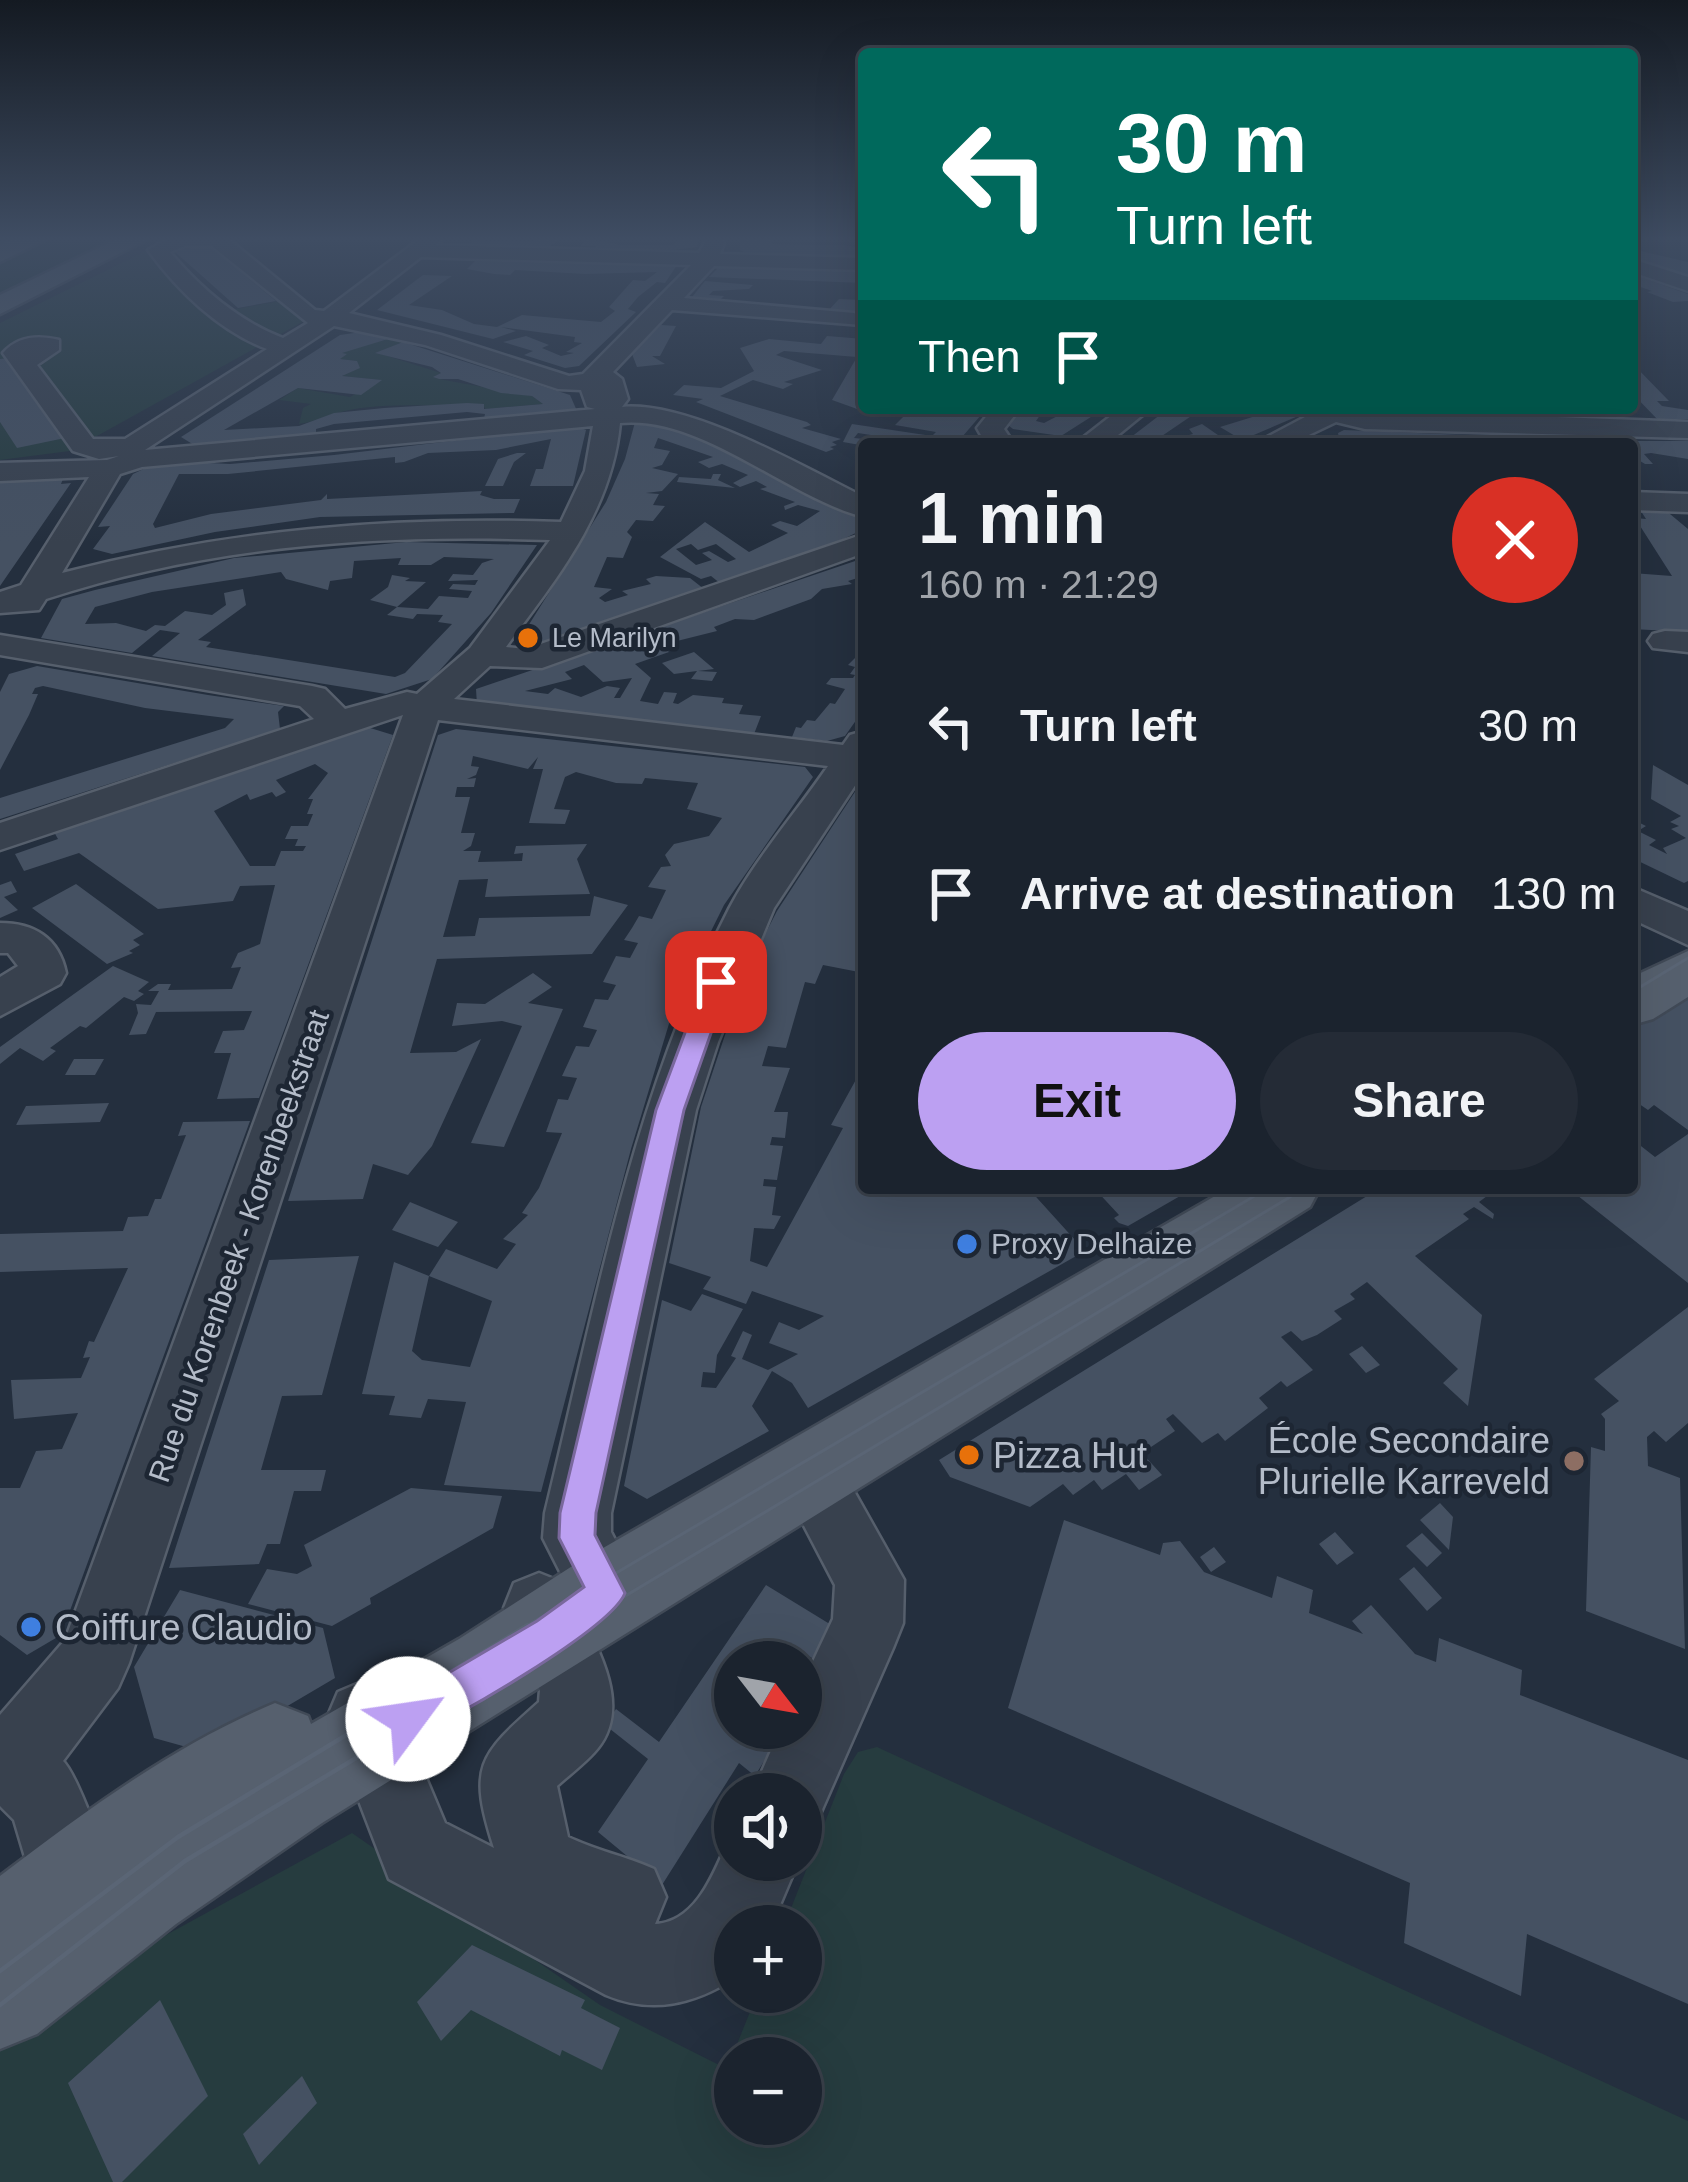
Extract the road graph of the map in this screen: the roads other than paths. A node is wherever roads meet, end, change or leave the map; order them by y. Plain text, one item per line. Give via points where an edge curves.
1 (262, 340) edge
2 (295, 340) edge
3 (432, 340) edge
4 (627, 340) edge
5 (285, 346) junction
6 (24, 363) dead end
7 (603, 392) junction
8 (132, 412) dead end
9 (1002, 414) edge
10 (1130, 414) edge
11 (1334, 414) edge
12 (1346, 414) edge
13 (1637, 414) edge
14 (162, 424) junction
15 (1652, 430) junction
16 (1688, 430) edge
17 (996, 438) edge
18 (1097, 438) edge
19 (1304, 438) edge
20 (110, 456) junction
21 (0, 472) edge
22 (858, 487) edge
23 (1638, 501) edge
24 (1688, 503) edge
25 (858, 505) edge
26 (567, 532) junction
27 (858, 545) edge
28 (34, 590) junction
29 (0, 603) edge
30 (1, 647) edge
31 (482, 656) junction
32 (424, 707) junction
33 (338, 722) junction
34 (858, 754) edge
35 (858, 757) edge
36 (0, 837) edge
37 (1638, 904) edge
38 (1688, 930) edge
39 (0, 938) edge
40 (1688, 942) edge
41 (1638, 971) edge
42 (1688, 971) edge
43 (0, 999) edge
44 (1638, 1000) edge
45 (1276, 1194) edge
46 (809, 1474) junction
47 (564, 1608) junction
48 (364, 1720) junction
49 (6, 1758) edge
50 (800, 1773) edge
51 (750, 1881) edge
52 (626, 1897) dead end
53 (51, 1917) edge
54 (0, 1997) edge

1 - 5 street
2 - 5 street
3 - 7 street
4 - 7 street via 608,359
5 - 14 street
6 - 20 street via 82,445
7 - 20 street
7 - 22 street via 692,414
7 - 25 street
7 - 26 street via 599,471
8 - 14 street
9 - 17 street via 990,428
10 - 18 street
11 - 19 street
12 - 15 street via 1365,421
13 - 15 street
14 - 20 street
15 - 16 street
20 - 21 street
20 - 28 street
23 - 24 street
26 - 28 street via 455,525 321,532 187,552
26 - 31 street
27 - 31 street via 529,659
28 - 29 street
28 - 30 street
30 - 33 street via 312,697
31 - 32 street
32 - 33 street via 392,706
32 - 34 street
32 - 49 street, Rue du Korenbeek - Korenbeekstraat via 93,1663
33 - 36 street
35 - 47 street via 739,931 670,1110 578,1513
37 - 38 street
39 - 43 street via 20,938 43,973
40 - 41 main road
42 - 44 main road
45 - 46 main road
46 - 47 main road
46 - 50 street via 870,1580 868,1623
47 - 48 main road
47 - 52 street via 574,1720 518,1772 523,1819 538,1864 609,1898
48 - 51 street via 417,1851 635,1966 671,1968 708,1951
48 - 53 main road via 184,1857
49 - 53 street via 47,1799
53 - 54 main road

